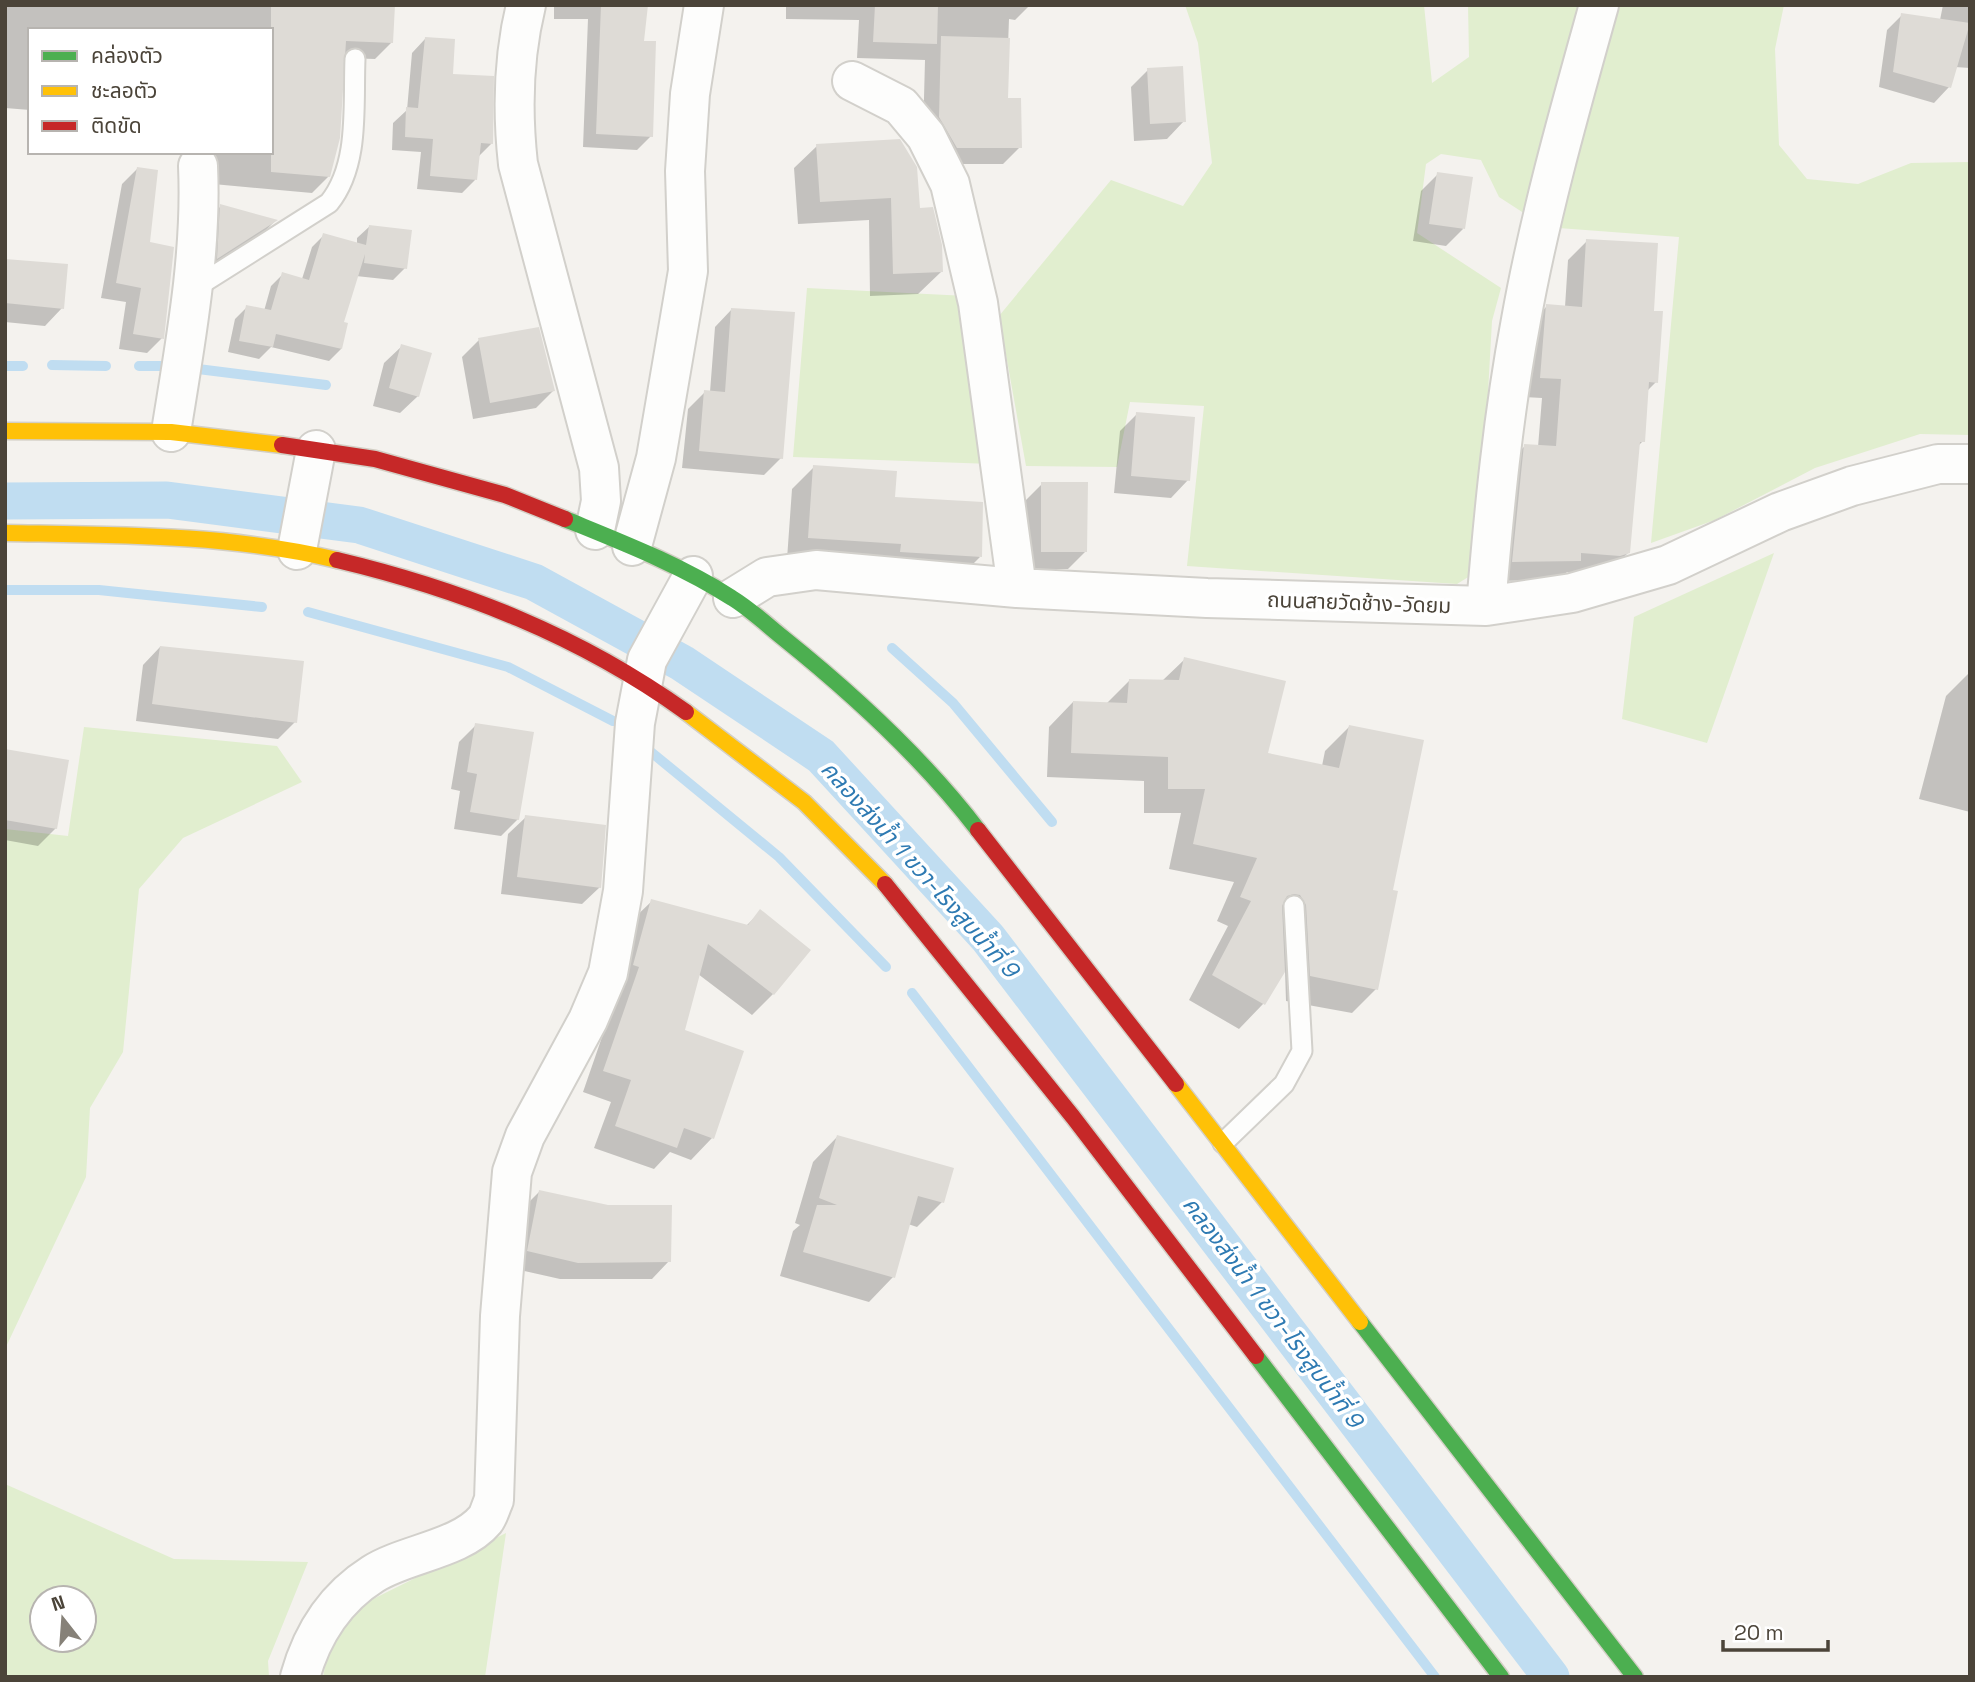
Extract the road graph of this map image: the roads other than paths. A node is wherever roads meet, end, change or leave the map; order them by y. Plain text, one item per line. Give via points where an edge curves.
1 (526, 5) edge
2 (704, 5) edge
3 (1599, 5) edge
4 (355, 59) dead end
5 (852, 81) dead end
6 (198, 166) dead end
7 (193, 289) junction
8 (5, 431) edge
9 (171, 432) junction
10 (1970, 464) edge
11 (313, 467) junction
12 (595, 530) junction
13 (5, 533) edge
14 (299, 539) junction
15 (632, 546) junction
16 (693, 576) junction
17 (1017, 588) junction
18 (733, 598) junction
19 (1486, 606) junction
20 (645, 670) junction
21 (1294, 906) dead end
22 (1223, 1143) junction
23 (300, 1677) edge
24 (1501, 1677) edge
25 (1635, 1677) edge

1 - 12 street via 517,44 513,120 518,164 599,468 601,501
2 - 15 street via 690,94 685,171 688,271 656,458
3 - 19 street via 1562,135 1521,320 1497,481
4 - 7 lane via 351,139 341,188 329,202
5 - 17 street via 901,106 926,136 950,184 978,303
6 - 7 street
7 - 9 street
8 - 9 main road
9 - 11 main road
10 - 19 street, ถนนสายวัดช้าง-วัดยม via 1938,464 1852,486 1780,512 1668,565 1572,593
11 - 12 main road via 375,459 468,484
11 - 14 street
12 - 15 main road
13 - 14 main road
14 - 20 main road via 519,616
15 - 16 main road
16 - 18 main road
16 - 20 street
17 - 18 street, ถนนสายวัดช้าง-วัดยม via 816,570 767,577
17 - 19 street, ถนนสายวัดช้าง-วัดยม
18 - 22 main road via 816,664 955,800
20 - 23 street via 635,723 623,891 608,973 588,1020 525,1136 512,1172 500,1316 494,1500 485,1520 457,1539 374,1573 349,1593 310,1643
20 - 24 main road via 804,802 874,870 1073,1117
21 - 22 lane via 1302,1051 1284,1084
22 - 25 main road

